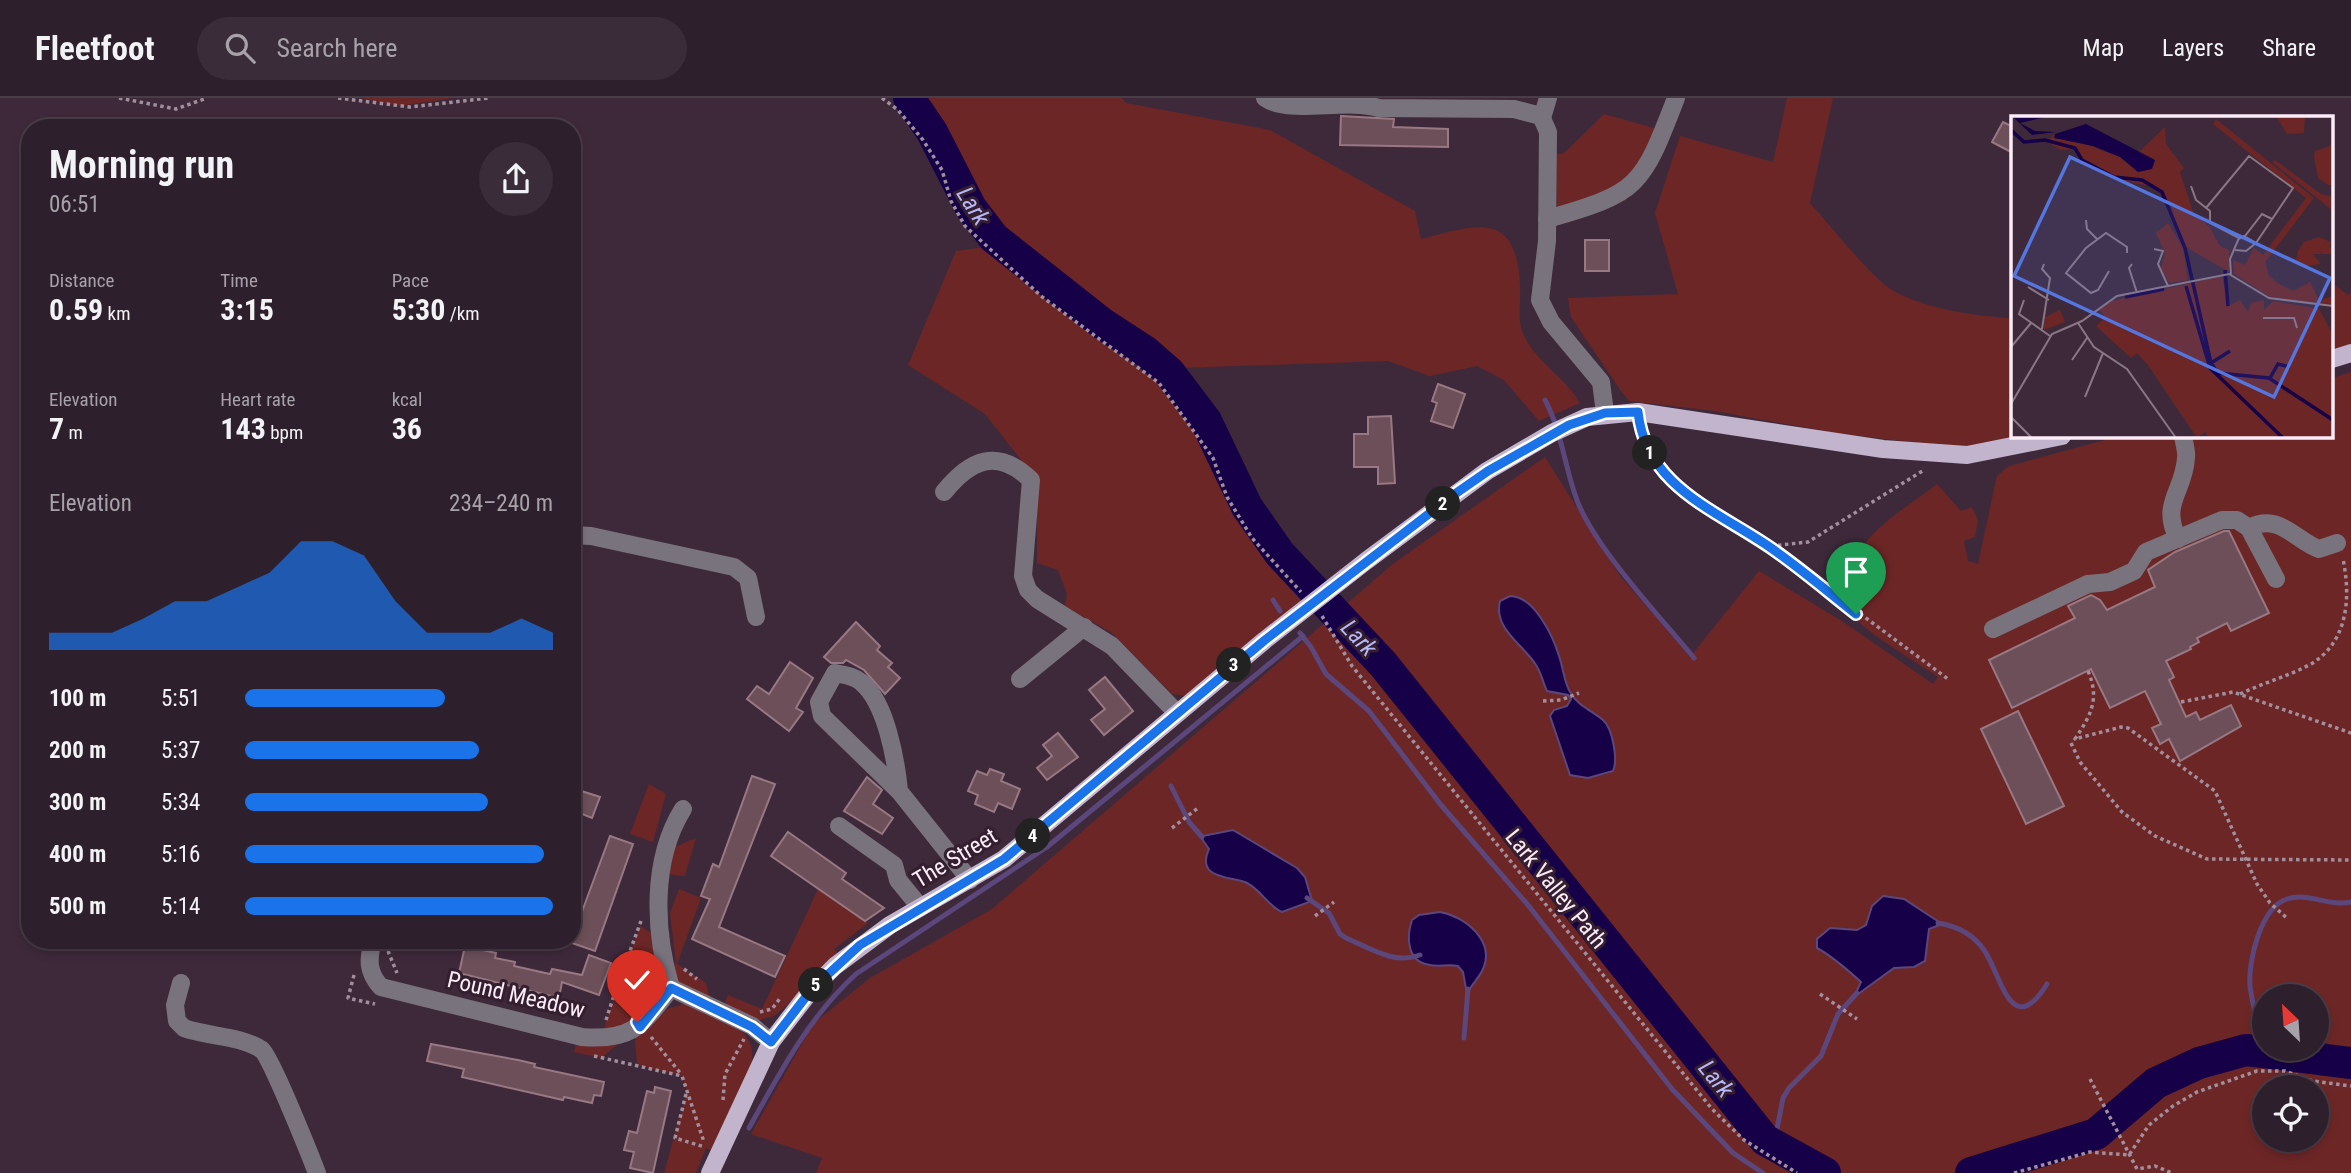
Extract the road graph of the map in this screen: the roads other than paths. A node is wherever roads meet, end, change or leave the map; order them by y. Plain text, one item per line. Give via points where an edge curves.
1 (1265, 98) edge
2 (1548, 98) edge
3 (1676, 98) edge
4 (1542, 118) junction
5 (1547, 219) junction
6 (2351, 353) edge
7 (2334, 358) edge
8 (1605, 413) junction
9 (2053, 438) edge
10 (2183, 438) edge
11 (944, 492) dead end
12 (2249, 528) junction
13 (581, 535) edge
14 (2178, 539) junction
15 (2337, 543) road end
16 (2276, 579) dead end
17 (756, 617) dead end
18 (1084, 627) junction
19 (1993, 629) dead end
20 (1020, 679) dead end
21 (1177, 713) junction
22 (899, 791) junction
23 (683, 809) dead end
24 (839, 826) dead end
25 (970, 880) junction
26 (920, 907) junction
27 (372, 949) edge
28 (181, 983) dead end
29 (671, 988) junction
30 (771, 1042) junction
31 (317, 1173) edge
32 (710, 1173) edge

1 - 4 street via 1301,107 1323,103 1514,109
2 - 4 street
3 - 5 street via 1651,162 1636,182 1596,204
4 - 5 street via 1548,132
5 - 8 street via 1540,300 1551,322 1601,382
6 - 7 main road
8 - 9 main road, The Street via 1638,412 1883,449 1946,454 1995,451
8 - 21 main road, The Street via 1561,429 1488,471 1317,599
10 - 14 street via 2186,459 2170,523
11 - 18 street via 976,462 1011,464 1031,480 1023,576 1028,590
12 - 14 street via 2237,520 2222,520
12 - 15 street via 2260,524 2281,527 2319,549
12 - 16 street
13 - 17 street via 734,567 748,578
14 - 19 street via 2146,552 2134,571 2110,582 2088,584
18 - 20 street
18 - 21 street via 1112,646
21 - 25 main road, The Street via 1037,833
22 - 22 street via 894,753 872,692 859,680 835,673 818,702 822,716
22 - 25 street
23 - 29 street via 669,831 659,901
24 - 26 street via 894,865 898,880
25 - 26 main road, The Street
26 - 30 main road, The Street via 835,966
27 - 29 street, Pound Meadow via 369,966 381,987 582,1037 627,1035 640,1027
28 - 31 street via 175,1005 177,1021 197,1033 264,1050
29 - 30 street via 752,1027
30 - 32 main road, The Street

